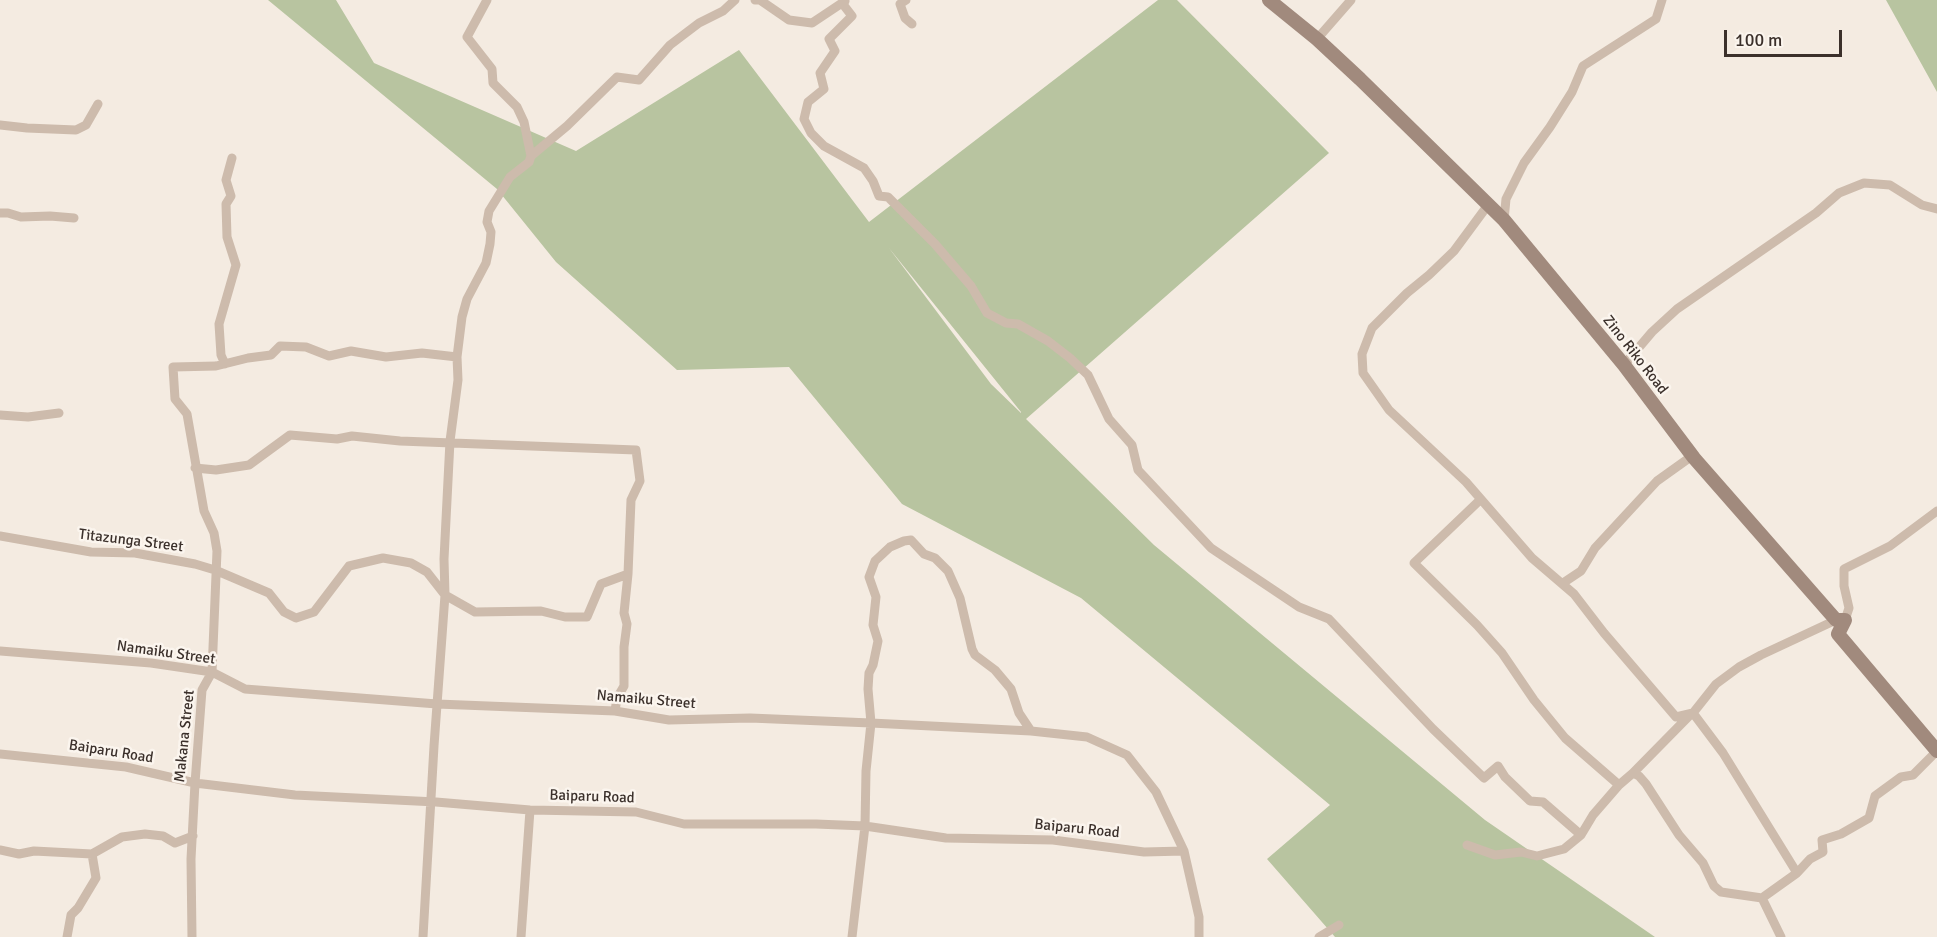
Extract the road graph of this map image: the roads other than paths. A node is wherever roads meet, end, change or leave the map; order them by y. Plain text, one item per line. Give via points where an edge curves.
1 (487, 0) edge
2 (735, 0) edge
3 (755, 0) edge
4 (1269, 0) edge
5 (1351, 0) edge
6 (1662, 0) edge
7 (901, 1) edge
8 (844, 2) edge
9 (912, 24) dead end
10 (1317, 39) junction
11 (98, 104) dead end
12 (0, 124) edge
13 (531, 156) junction
14 (232, 158) dead end
15 (1488, 205) junction
16 (1937, 209) edge
17 (0, 213) edge
18 (74, 218) dead end
19 (1504, 220) junction
20 (456, 357) junction
21 (225, 364) junction
22 (1624, 365) junction
23 (58, 413) dead end
24 (0, 415) edge
25 (450, 441) junction
26 (1692, 456) junction
27 (195, 468) junction
28 (1481, 499) junction
29 (1937, 511) edge
30 (0, 536) edge
31 (215, 570) junction
32 (628, 574) junction
33 (1563, 583) junction
34 (445, 595) junction
35 (1840, 620) junction
36 (0, 651) edge
37 (212, 672) junction
38 (437, 705) junction
39 (615, 711) junction
40 (1693, 713) junction
41 (871, 723) junction
42 (1031, 730) junction
43 (1937, 751) edge
44 (0, 754) edge
45 (1633, 773) junction
46 (195, 783) junction
47 (1619, 785) junction
48 (432, 802) junction
49 (530, 810) junction
50 (865, 826) junction
51 (1581, 835) junction
52 (193, 836) junction
53 (1467, 845) dead end
54 (0, 850) edge
55 (1184, 851) junction
56 (92, 854) junction
57 (1797, 873) junction
58 (1762, 898) junction
59 (1339, 925) dead end
60 (67, 937) edge
61 (192, 937) edge
62 (423, 937) edge
63 (521, 937) edge
64 (852, 937) edge
65 (1199, 937) edge
66 (1319, 937) edge
67 (1781, 937) edge

1 - 13 street via 467,37 492,69 493,83 516,107
2 - 13 street via 670,45 639,80 617,77
3 - 8 street via 789,20 812,23
4 - 10 street, Zino Riko Road
5 - 10 street
6 - 19 street via 1656,19 1583,66 1566,101 1524,162 1506,199
7 - 9 street via 905,18
8 - 51 street via 852,16 829,39 835,51 820,74 824,89 808,102 804,119 811,133 824,146 864,168 879,196 888,197 935,244 971,286 987,314 1018,324 1048,341 1088,375 1109,419 1132,445 1138,470 1211,548 1299,607 1329,619 1484,778 1498,766 1530,801 1543,802
10 - 15 street, Zino Riko Road
11 - 12 street via 86,125 76,130
13 - 20 street via 503,185 489,211 491,238 486,263 467,299
14 - 21 street via 226,180 231,196 226,204 227,237 236,265 219,324
15 - 19 street, Zino Riko Road
15 - 28 street via 1454,251 1372,328 1362,354 1363,373 1389,410
16 - 22 street via 1922,205 1890,185 1863,183 1839,193 1677,309
17 - 18 street via 21,218
19 - 22 street, Zino Riko Road
20 - 21 street via 422,353 386,357 351,351 329,356 306,347 280,346 271,355
20 - 25 street via 458,380
21 - 27 street, Makana Street via 173,367 175,399 187,414
22 - 26 street, Zino Riko Road
23 - 24 street
25 - 27 street via 290,435 249,465 216,470
25 - 32 street via 636,450 640,481 632,500
25 - 34 street
26 - 33 street via 1657,481 1595,548 1581,571
26 - 35 street, Zino Riko Road
27 - 31 street, Makana Street via 204,511 214,533
28 - 33 street via 1532,558
28 - 47 street via 1414,562 1502,653 1565,738
29 - 35 street via 1890,546 1844,569 1849,608
30 - 31 street, Titazunga Street via 91,552 135,553
31 - 34 street, Titazunga Street via 269,593 284,612 296,618 314,612 349,566 383,558 411,563 427,572
31 - 37 street, Makana Street
32 - 34 street, Titazunga Street via 601,584 586,617 475,612
32 - 39 street via 624,686
33 - 40 street via 1676,717
34 - 38 street
35 - 40 street via 1739,667 1716,684
35 - 43 street via 1838,634
36 - 37 street, Namaiku Street
37 - 38 street, Namaiku Street via 245,689
37 - 46 street, Makana Street via 202,690
38 - 39 street, Namaiku Street
38 - 48 street
39 - 41 street, Namaiku Street via 669,720 750,718
40 - 45 street
40 - 57 street via 1723,753
41 - 42 street, Namaiku Street
41 - 42 street via 869,673 878,641 873,625 876,597 869,577 875,561 890,547 911,540 948,571 960,598 975,655 1011,689 1019,713
41 - 50 street
42 - 55 street, Namaiku Street via 1087,737 1127,755 1156,792
43 - 57 street via 1913,775 1901,777 1875,796 1869,818 1822,840 1823,852
44 - 46 street, Baiparu Road via 126,767
45 - 47 street
45 - 58 street via 1646,783 1679,835 1703,863 1714,886 1721,892
46 - 48 street, Baiparu Road via 295,795
46 - 52 street, Makana Street
47 - 51 street
48 - 49 street, Baiparu Road
48 - 62 street
49 - 50 street, Baiparu Road via 636,812 684,824
49 - 63 street
50 - 55 street, Baiparu Road via 946,838 1053,840 1144,852
50 - 64 street
51 - 53 street via 1564,849 1538,856 1521,852 1495,855
52 - 56 street via 175,843 163,836 122,837
52 - 61 street, Makana Street
54 - 56 street via 19,854
55 - 65 street, Namaiku Street via 1199,916
56 - 60 street via 96,878 71,915
57 - 58 street
58 - 67 street
59 - 66 street

